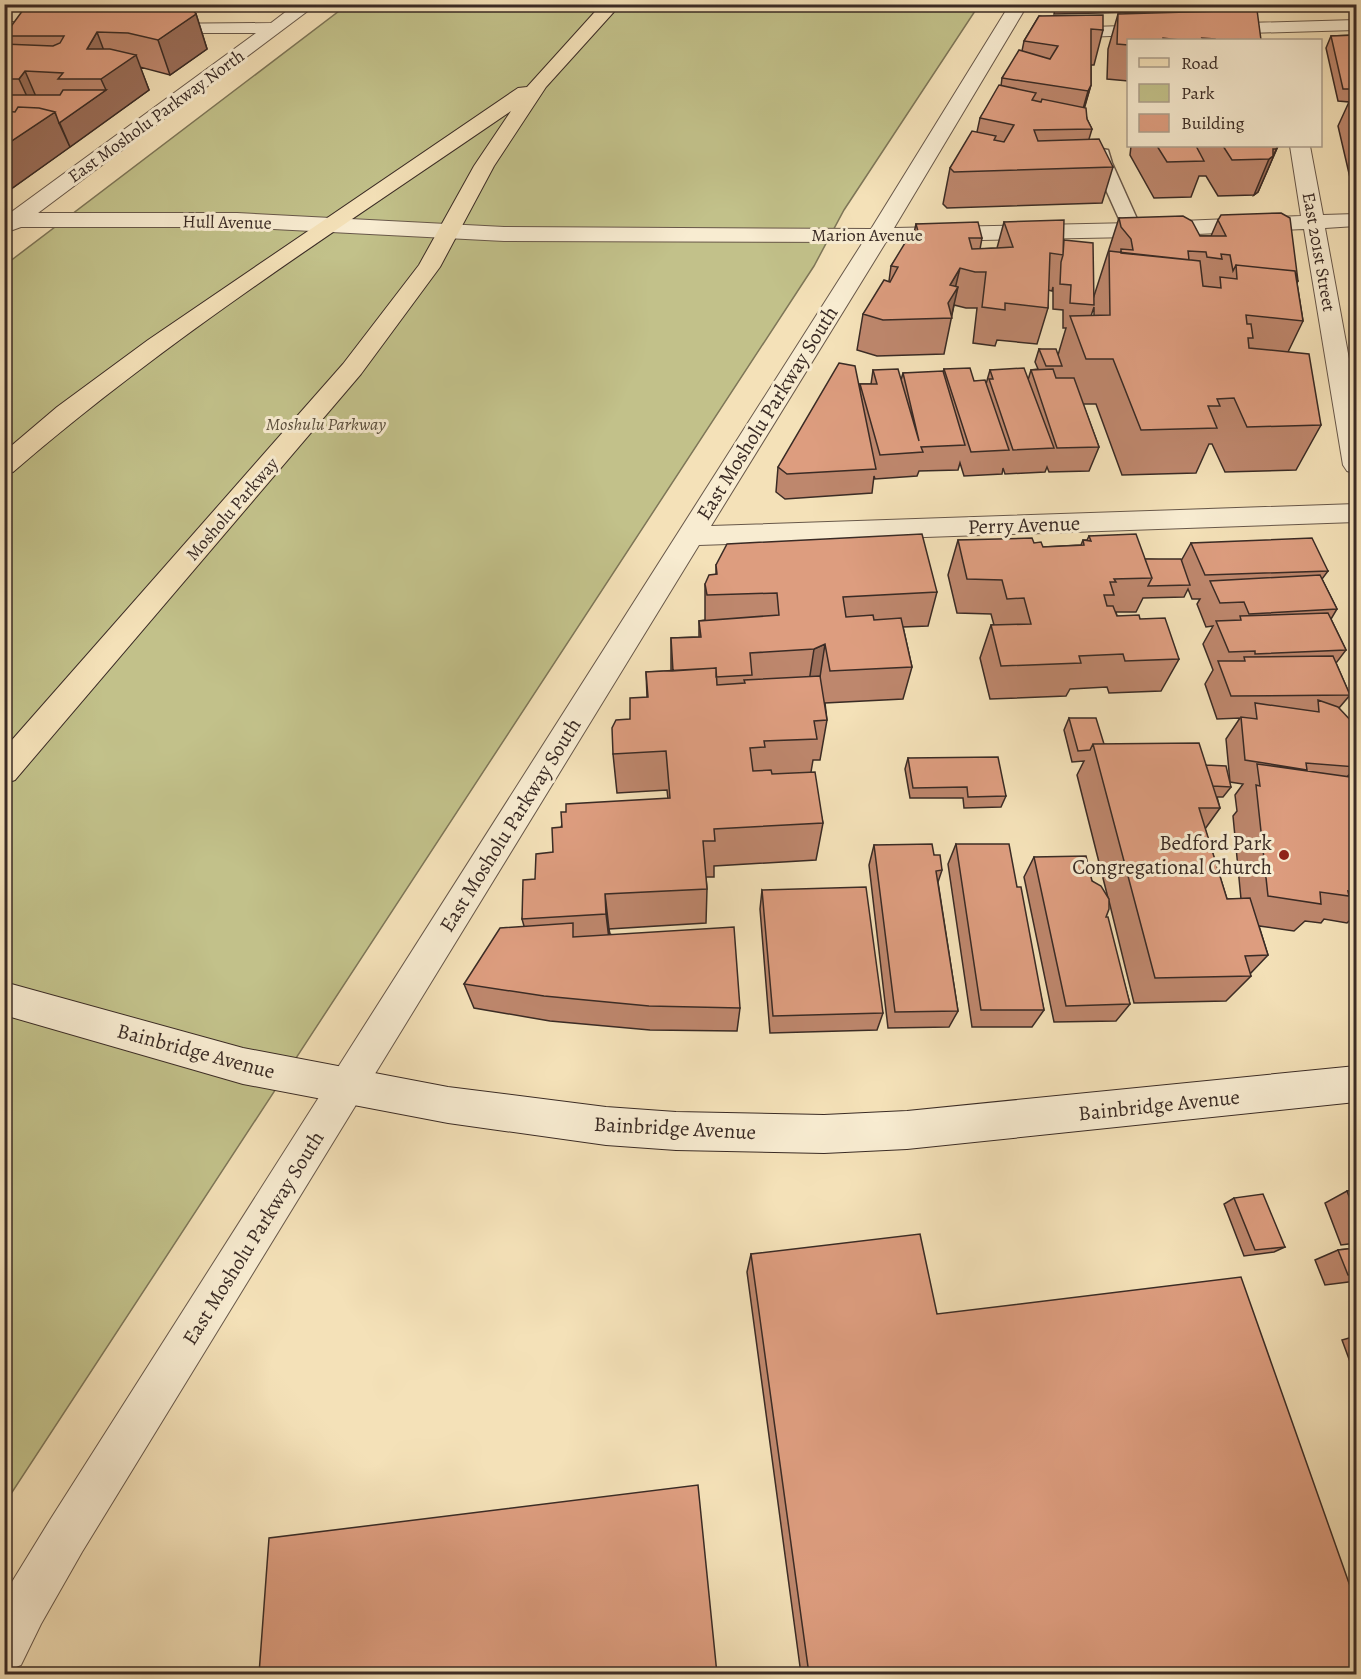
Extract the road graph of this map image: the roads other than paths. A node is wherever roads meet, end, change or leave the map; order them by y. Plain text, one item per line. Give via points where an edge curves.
1 (308, 4) edge
2 (612, 4) edge
3 (1275, 4) edge
4 (1013, 25) edge
5 (1356, 25) edge
6 (69, 27) edge
7 (140, 28) edge
8 (276, 28) junction
9 (1192, 29) edge
10 (7, 30) edge
11 (1169, 30) edge
12 (1042, 34) edge
13 (1280, 34) edge
14 (539, 83) junction
15 (1300, 147) edge
16 (1102, 154) edge
17 (1356, 220) edge
18 (1314, 222) junction
19 (8, 223) edge
20 (330, 225) junction
21 (1133, 230) junction
22 (449, 231) junction
23 (878, 236) junction
24 (1356, 465) edge
25 (4, 466) edge
26 (1356, 513) edge
27 (691, 536) junction
28 (4, 771) edge
29 (4, 998) edge
30 (1356, 1084) edge
31 (348, 1086) junction
32 (4, 1648) edge

1 - 8 street, East Mosholu Parkway North
2 - 14 main road, Mosholu Parkway
3 - 13 street
4 - 23 street, East Mosholu Parkway South
5 - 13 street
6 - 10 street
7 - 8 street
8 - 19 street, East Mosholu Parkway North
9 - 13 street
11 - 12 street
14 - 20 main road, Mosholu Parkway
14 - 22 main road, Mosholu Parkway via 484,166
15 - 18 street, East 201st Street
16 - 21 lane
17 - 18 street, Marion Avenue
18 - 21 street, Marion Avenue
18 - 24 street, East 201st Street
19 - 20 street, Hull Avenue via 237,220
20 - 22 street, Hull Avenue
20 - 25 main road, Mosholu Parkway via 110,379
21 - 23 street, Marion Avenue
22 - 23 street, Marion Avenue
22 - 28 main road, Mosholu Parkway via 429,267 346,376
23 - 27 street, East Mosholu Parkway South
26 - 27 street, Perry Avenue
27 - 31 street, East Mosholu Parkway South
29 - 31 street, Bainbridge Avenue via 243,1066
30 - 31 street, Bainbridge Avenue via 988,1123 824,1134 710,1133 606,1126 448,1105
31 - 32 street, East Mosholu Parkway South via 66,1536

